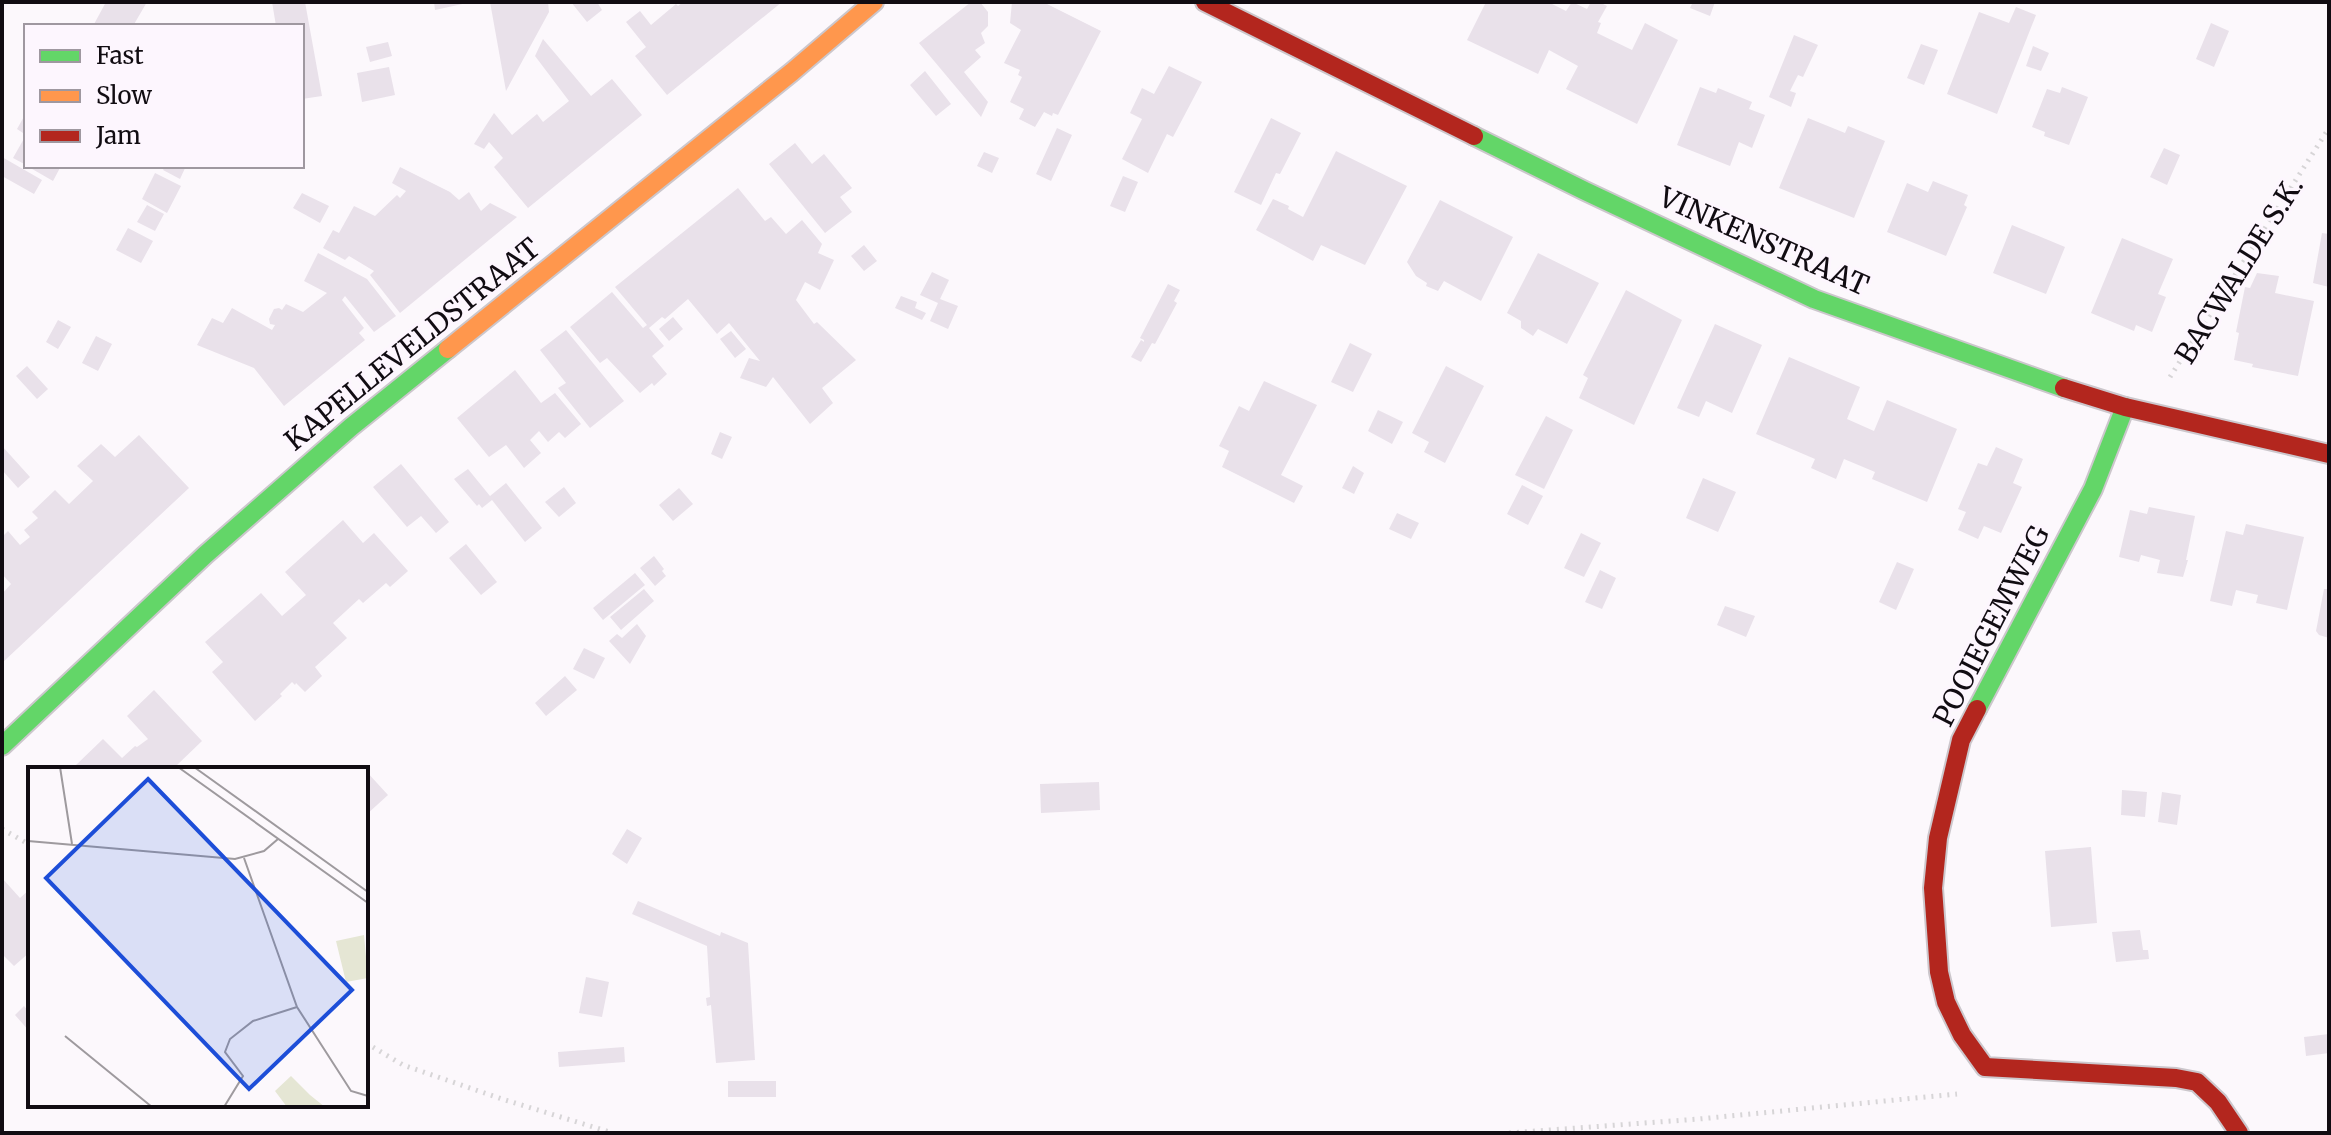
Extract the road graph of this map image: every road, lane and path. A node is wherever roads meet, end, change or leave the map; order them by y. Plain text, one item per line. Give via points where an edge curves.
1 (874, 2) edge
2 (1205, 2) edge
3 (2329, 128) edge
4 (2125, 407) junction
5 (2148, 412) junction
6 (2329, 454) edge
7 (2, 746) edge
8 (2, 829) edge
9 (28, 844) edge
10 (368, 1044) edge
11 (1985, 1067) junction
12 (613, 1133) edge
13 (1509, 1133) edge
14 (2239, 1133) edge

1 - 7 street, KAPELLEVELDSTRAAT via 351,427 205,555
2 - 4 street, VINKENSTRAAT via 1814,299
3 - 5 path, BACWALDE S.K.
4 - 5 street, VINKENSTRAAT
4 - 11 street, POOIEGEMWEG via 2093,489 1961,740 1938,838 1933,888 1939,972 1946,1002
5 - 6 street, VINKENSTRAAT
8 - 9 path
10 - 12 path via 403,1065
11 - 13 path via 1982,1091
11 - 14 street via 2197,1082

